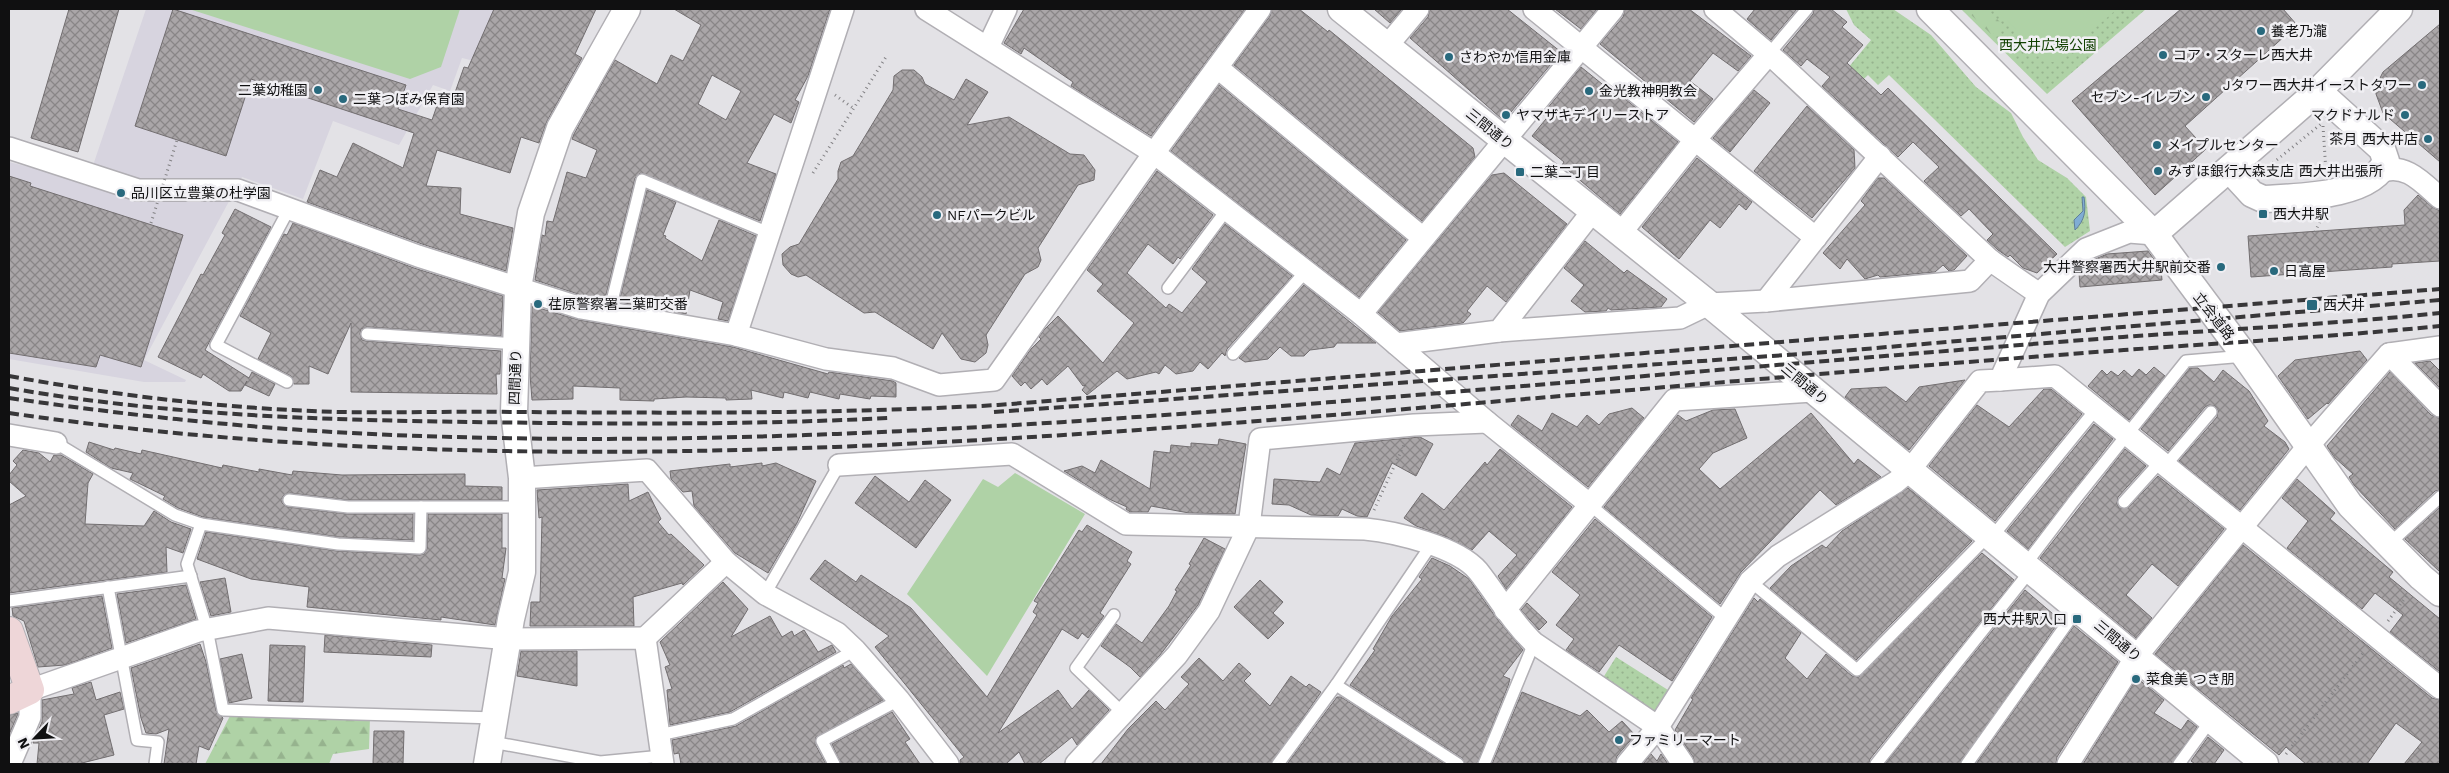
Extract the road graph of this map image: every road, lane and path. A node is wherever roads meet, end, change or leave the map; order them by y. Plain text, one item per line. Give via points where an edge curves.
1 (627, 9) edge
2 (843, 9) edge
3 (926, 9) edge
4 (1260, 9) edge
5 (1342, 9) edge
6 (1418, 9) edge
7 (1534, 9) edge
8 (1613, 9) edge
9 (1715, 9) edge
10 (1807, 9) edge
11 (1930, 9) edge
12 (2399, 9) edge
13 (1000, 13) edge
14 (1387, 46) junction
15 (988, 47) junction
16 (1581, 47) junction
17 (1769, 54) junction
18 (1218, 68) junction
19 (2318, 91) junction
20 (178, 137) dead end
21 (1504, 140) junction
22 (1695, 140) junction
23 (9, 148) edge
24 (1154, 153) junction
25 (1880, 156) junction
26 (2269, 167) dead end
27 (2229, 169) junction
28 (2380, 172) junction
29 (2326, 177) dead end
30 (2440, 198) edge
31 (1228, 208) junction
32 (289, 209) junction
33 (1592, 212) junction
34 (151, 223) dead end
35 (769, 233) junction
36 (1620, 234) junction
37 (2154, 234) junction
38 (1423, 238) junction
39 (1816, 238) junction
40 (1990, 260) junction
41 (1306, 271) junction
42 (518, 288) junction
43 (1168, 288) dead end
44 (2039, 294) junction
45 (1760, 297) junction
46 (1709, 304) junction
47 (609, 313) junction
48 (1361, 314) junction
49 (1499, 330) junction
50 (368, 334) dead end
51 (736, 335) junction
52 (516, 344) junction
53 (1396, 344) junction
54 (2440, 347) edge
55 (1233, 354) dead end
56 (2389, 354) junction
57 (2245, 356) junction
58 (2000, 380) junction
59 (287, 382) dead end
60 (1813, 391) junction
61 (2440, 406) edge
62 (2096, 409) junction
63 (2211, 412) dead end
64 (1487, 422) junction
65 (1414, 425) junction
66 (9, 435) edge
67 (2127, 435) junction
68 (56, 443) joint
69 (2308, 445) junction
70 (2162, 464) junction
71 (839, 465) joint
72 (1909, 471) junction
73 (522, 478) junction
74 (2440, 496) edge
75 (289, 500) dead end
76 (2124, 502) dead end
77 (1589, 504) junction
78 (421, 507) junction
79 (524, 507) junction
80 (202, 524) junction
81 (1250, 526) junction
82 (2240, 528) junction
83 (1365, 529) junction
84 (1991, 536) junction
85 (2389, 544) junction
86 (1431, 545) junction
87 (726, 562) junction
88 (2028, 567) junction
89 (191, 576) junction
90 (1750, 581) junction
91 (108, 587) junction
92 (2409, 593) dead end
93 (2440, 593) edge
94 (765, 594) junction
95 (9, 601) edge
96 (2078, 608) junction
97 (1505, 610) junction
98 (1114, 615) dead end
99 (1726, 618) junction
100 (207, 629) junction
101 (9, 631) edge
102 (2376, 637) junction
103 (645, 638) junction
104 (510, 639) junction
105 (1534, 643) junction
106 (854, 650) junction
107 (2136, 657) junction
108 (120, 659) junction
109 (1336, 685) junction
110 (2440, 688) edge
111 (19, 695) edge
112 (899, 700) junction
113 (1123, 713) junction
114 (2211, 720) junction
115 (1658, 726) junction
116 (659, 735) junction
117 (491, 741) edge
118 (662, 760) edge
119 (2274, 760) edge
120 (10, 764) edge
121 (155, 764) edge
122 (834, 764) edge
123 (948, 764) edge
124 (1076, 764) edge
125 (1278, 764) edge
126 (1458, 764) edge
127 (1484, 764) edge
128 (1626, 764) edge
129 (1683, 764) edge
130 (1876, 764) edge
131 (1967, 764) edge
132 (2068, 764) edge
133 (2179, 764) edge

1 - 42 street, 四間通り via 560,128 531,213
2 - 35 street
3 - 15 street
4 - 18 street
5 - 14 street, 三間通り
6 - 14 street
7 - 16 street
8 - 16 street
9 - 17 street
10 - 17 lane
11 - 37 street
12 - 19 street
13 - 15 street
14 - 21 street, 三間通り
15 - 24 street
16 - 21 street
16 - 22 street
17 - 22 street
17 - 25 street
18 - 24 street
18 - 38 street
19 - 27 street
19 - 28 street via 2382,149 2386,161
20 - 34 path, bridge
21 - 33 street, 三間通り
21 - 38 street
22 - 36 street
22 - 39 street
23 - 32 street via 138,190 238,190
24 - 31 street
24 - 51 street via 994,380 939,385 892,368 826,359
25 - 39 street
25 - 40 street
26 - 29 path via 2323,123
27 - 28 street via 2252,194 2263,199 2339,191
27 - 37 street
28 - 30 street via 2404,169
31 - 41 street
31 - 43 lane
32 - 42 street
32 - 59 lane via 216,345
33 - 36 street, 三間通り
33 - 49 street
35 - 47 lane via 642,180
35 - 51 street
36 - 46 street, 三間通り
37 - 44 street via 2129,232 2086,249
37 - 57 street, 立会道路 via 2191,278 2190,284
38 - 48 street
39 - 45 street via 1779,273
40 - 44 street
40 - 45 street via 1970,281
41 - 48 street
41 - 55 lane
42 - 47 street via 581,308
42 - 52 street, 四間通り
44 - 58 street
45 - 46 street
46 - 49 street via 1680,318
46 - 60 street, 三間通り
47 - 51 street
48 - 53 street
49 - 53 street
50 - 52 lane
52 - 73 street, 四間通り via 514,423
53 - 64 street
54 - 56 street
56 - 61 street
56 - 69 street
57 - 67 lane via 2186,361
57 - 69 street, 立会道路
58 - 62 street via 2055,376
58 - 72 street via 1980,381
60 - 72 street, 三間通り
60 - 77 street via 1674,400
62 - 67 street
62 - 84 lane
63 - 70 lane
64 - 65 street
64 - 77 street
65 - 81 street via 1260,438
65 - 83 path
66 - 68 street
67 - 70 street
67 - 88 lane
68 - 80 lane via 175,514
69 - 82 street
69 - 85 street, 立会道路 via 2350,505
70 - 76 lane
70 - 82 street
71 - 81 street via 1012,454 1126,524 1169,529
71 - 94 lane
72 - 84 street, 三間通り
72 - 90 street via 1778,556
73 - 79 street, 四間通り
73 - 87 street via 647,470
74 - 85 lane
75 - 78 lane via 348,507
77 - 97 street
77 - 99 lane
78 - 79 lane
78 - 80 lane via 420,548 338,544
79 - 104 street, 四間通り via 522,572 511,619
80 - 89 lane via 188,564
81 - 83 street
81 - 113 street via 1209,611 1177,655 1139,690
82 - 102 street
82 - 107 street
83 - 86 street via 1391,532
84 - 88 street, 三間通り
84 - 90 lane via 1856,670
85 - 93 street, 立会道路
86 - 97 street via 1464,559
86 - 109 lane
87 - 94 street
87 - 103 street
88 - 96 street, 三間通り
88 - 130 lane
89 - 91 lane
89 - 100 lane
90 - 99 street
91 - 95 lane
91 - 108 lane
92 - 102 path
94 - 106 street via 837,633
96 - 107 street, 三間通り
96 - 131 lane
97 - 105 street
98 - 113 lane via 1076,668
99 - 115 street
100 - 104 street via 268,618
100 - 108 street
100 - 117 lane via 223,710
101 - 111 main road
102 - 110 street
102 - 119 path
103 - 104 street
103 - 116 street
104 - 117 street, 四間通り
105 - 115 street
105 - 127 lane
106 - 112 street
106 - 116 lane via 733,719
107 - 114 street, 三間通り
107 - 132 street
108 - 111 street
108 - 121 lane via 137,740 158,742
109 - 125 lane
109 - 126 lane
111 - 120 street via 30,717
112 - 122 lane via 822,741
112 - 123 street
113 - 124 street
114 - 119 street, 三間通り
114 - 133 lane
115 - 128 street
115 - 129 street
116 - 118 street
117 - 118 lane via 600,762

